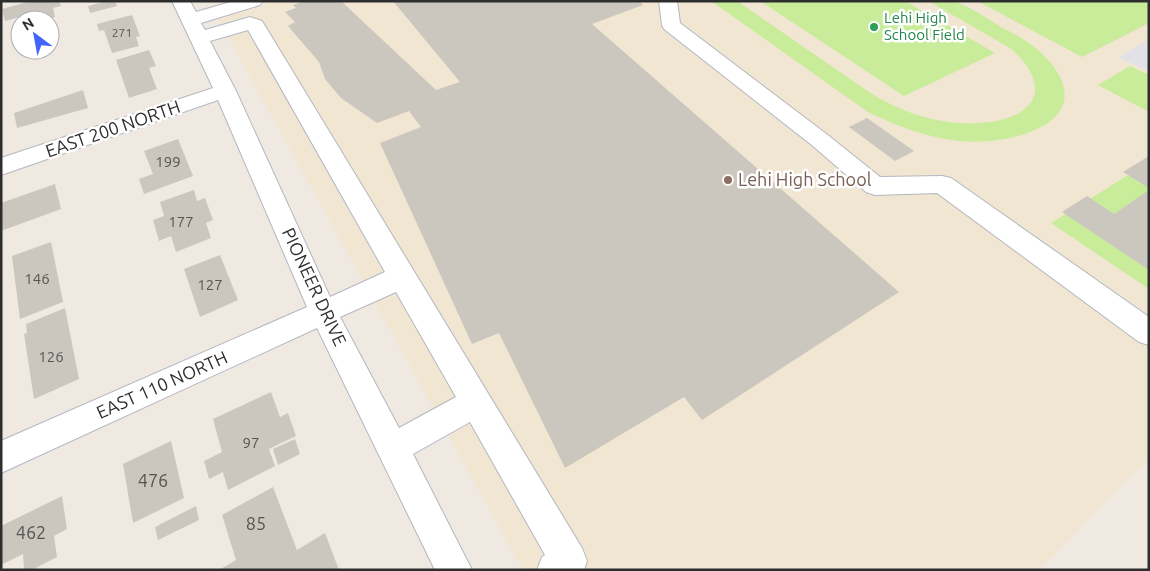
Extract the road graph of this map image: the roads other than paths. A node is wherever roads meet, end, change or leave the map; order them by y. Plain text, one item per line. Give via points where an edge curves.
1 (254, 1) edge
2 (668, 1) edge
3 (190, 20) edge
4 (225, 90) junction
5 (1, 167) edge
6 (402, 277) junction
7 (324, 312) junction
8 (1149, 333) edge
9 (476, 403) junction
10 (392, 448) junction
11 (1, 457) edge
12 (562, 565) edge
13 (452, 569) edge

1 - 3 street
2 - 8 street via 671,25 876,186 942,184
3 - 4 street, PIONEER DRIVE
3 - 6 street via 255,25
4 - 5 street, EAST 200 NORTH
4 - 7 street, PIONEER DRIVE
6 - 7 street, EAST 110 NORTH
6 - 9 street
7 - 10 street, PIONEER DRIVE
7 - 11 street, EAST 110 NORTH
9 - 10 street
9 - 12 street
10 - 13 street, PIONEER DRIVE

